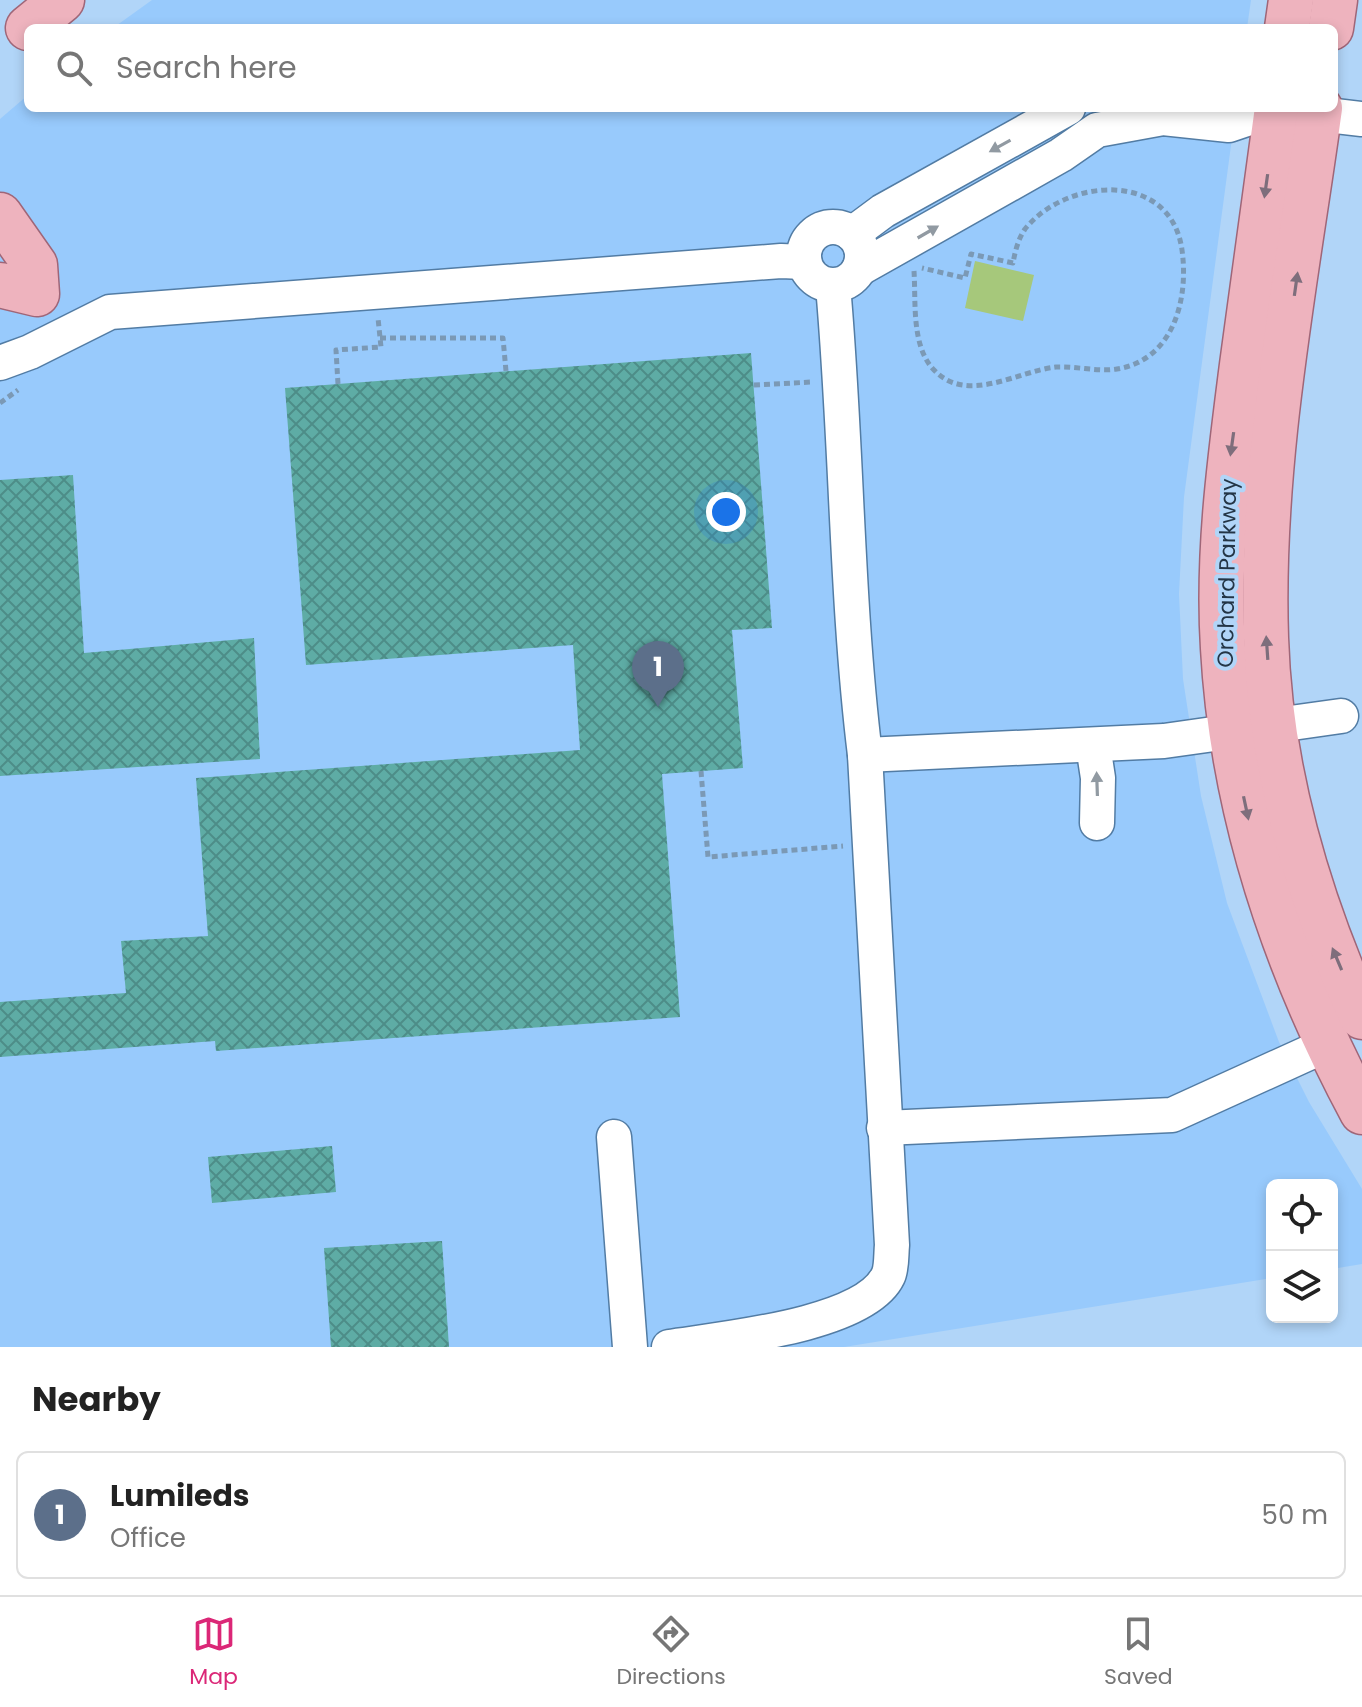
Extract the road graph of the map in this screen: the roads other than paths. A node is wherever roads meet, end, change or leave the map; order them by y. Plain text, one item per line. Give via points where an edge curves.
1 (62, 0) edge
2 (1291, 0) edge
3 (1335, 0) edge
4 (33, 24) edge
5 (1288, 24) edge
6 (1332, 24) edge
7 (24, 31) edge
8 (0, 52) edge
9 (1061, 112) edge
10 (1265, 112) edge
11 (1275, 112) edge
12 (1320, 112) edge
13 (1325, 112) edge
14 (1362, 119) edge
15 (2, 222) edge
16 (852, 234) junction
17 (804, 262) junction
18 (846, 277) junction
19 (18, 290) edge
20 (63, 334) junction
21 (0, 363) edge
22 (1341, 716) dead end
23 (1274, 726) junction
24 (1230, 732) junction
25 (1093, 745) junction
26 (865, 755) junction
27 (1097, 823) dead end
28 (1362, 1017) edge
29 (1326, 1045) junction
30 (1362, 1112) edge
31 (884, 1128) junction
32 (614, 1137) dead end
33 (630, 1347) edge
34 (669, 1347) edge

1 - 4 main road
2 - 5 main road
3 - 6 main road
7 - 8 main road
9 -> 16 street via 883,211
18 -> 10 street via 1097,130 1163,118 1229,125
11 -> 24 main road, Orchard Parkway via 1229,464 1223,646
23 -> 12 main road, Orchard Parkway via 1266,640 1266,544
13 - 14 street
15 - 19 main road via 35,265
16 - 17 street via 832,227 814,234
16 - 18 street via 861,250
17 - 18 street via 814,279
17 - 20 street via 110,312
18 - 26 street via 845,445
19 - 20 street
20 - 21 street
22 - 23 street
23 - 24 street
28 -> 23 main road, Orchard Parkway via 1314,899
24 - 25 street
24 -> 29 main road, Orchard Parkway via 1281,936
25 - 26 street
27 -> 25 street
26 - 31 street
29 - 30 main road, Orchard Parkway
29 - 31 street via 1172,1115
31 - 34 street via 892,1245 888,1276 866,1298 804,1325
32 - 33 street

